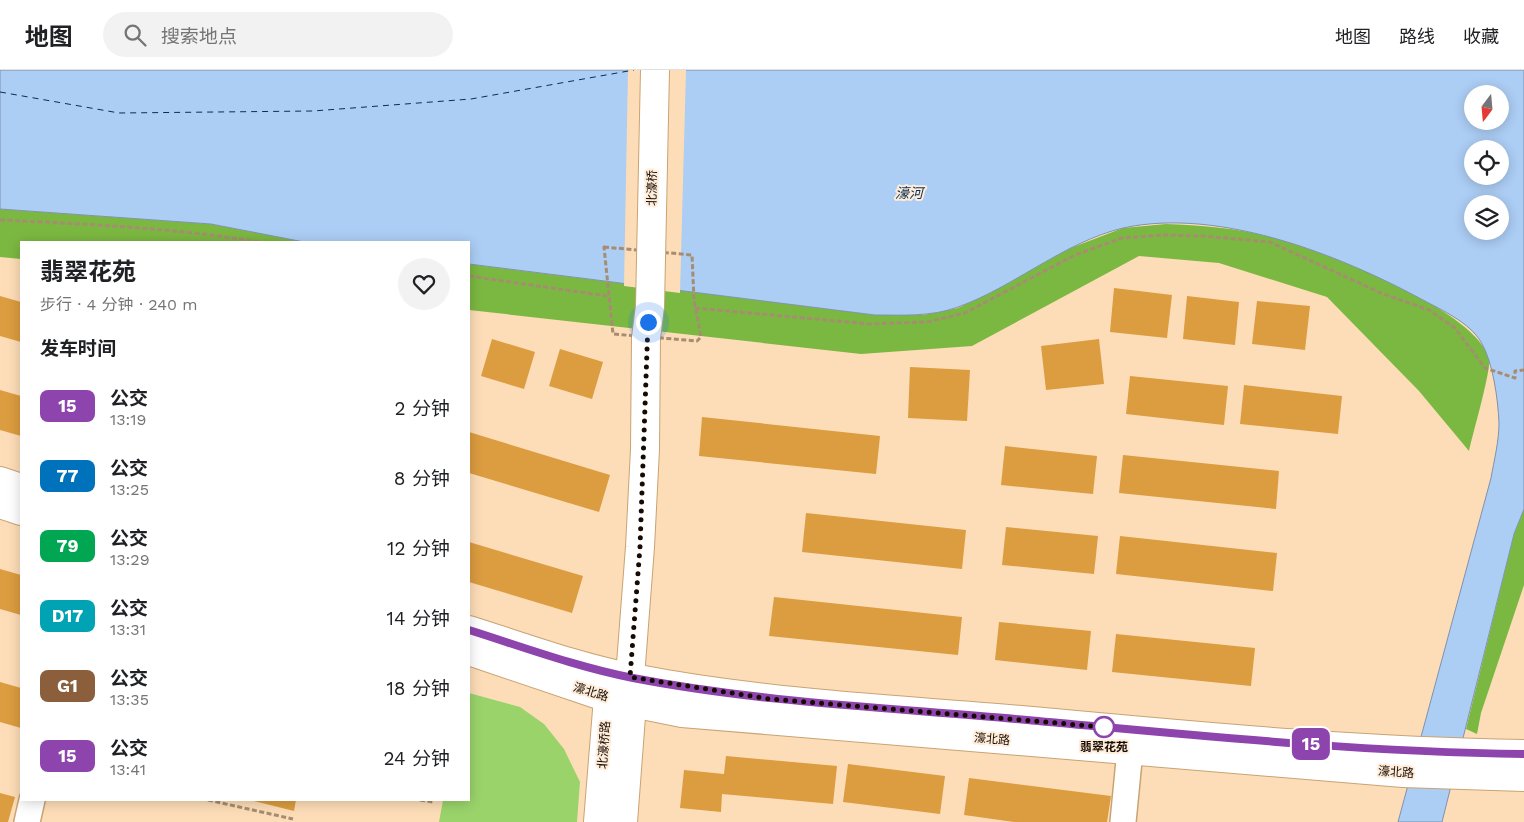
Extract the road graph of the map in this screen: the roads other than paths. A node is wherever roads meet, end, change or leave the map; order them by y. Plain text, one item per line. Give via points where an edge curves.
1 (655, 70) edge
2 (650, 306) joint
3 (0, 481) edge
4 (20, 488) edge
5 (0, 504) edge
6 (20, 511) edge
7 (470, 630) edge
8 (470, 652) edge
9 (623, 693) junction
10 (1131, 740) junction
11 (1524, 754) edge
12 (1464, 765) junction
13 (1524, 777) edge
14 (32, 801) edge
15 (27, 822) edge
16 (598, 822) edge
17 (623, 822) edge
18 (1123, 822) edge

1 - 2 street, 北濠桥, bridge
2 - 9 street, 北濠桥路 via 646,338 640,547
3 - 4 street
5 - 6 street
7 - 9 street, 濠北路 via 555,658
8 - 9 street, 濠北路
9 - 10 street, 濠北路 via 682,713
9 - 16 street, 北濠桥路
9 - 17 street, 北濠桥路
10 - 12 street, 濠北路
10 - 18 street
11 - 12 street, 濠北路
12 - 13 street, 濠北路
14 - 15 street

